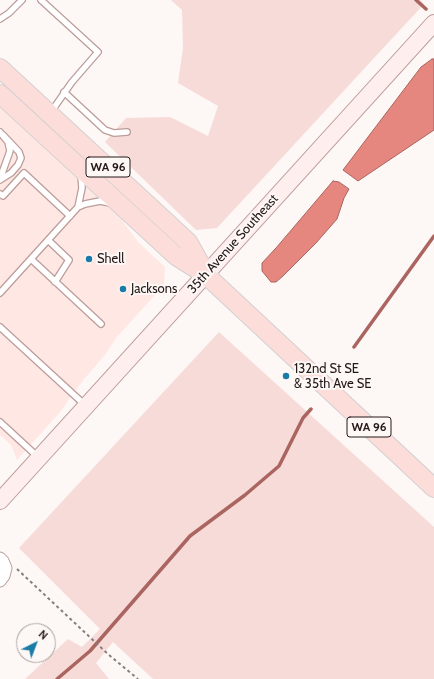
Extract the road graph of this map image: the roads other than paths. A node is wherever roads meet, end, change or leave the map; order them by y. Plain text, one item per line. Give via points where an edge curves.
1 (22, 0) edge
2 (41, 0) edge
3 (0, 18) edge
4 (434, 23) edge
5 (0, 68) edge
6 (0, 80) edge
7 (64, 92) junction
8 (0, 94) edge
9 (46, 111) junction
10 (127, 132) dead end
11 (2, 134) edge
12 (68, 155) junction
13 (0, 180) edge
14 (0, 194) edge
15 (78, 207) junction
16 (124, 207) junction
17 (70, 216) junction
18 (48, 240) junction
19 (31, 259) junction
20 (206, 274) junction
21 (55, 282) junction
22 (0, 293) edge
23 (101, 324) dead end
24 (0, 327) edge
25 (86, 406) junction
26 (0, 422) edge
27 (39, 458) junction
28 (434, 488) edge
29 (0, 501) edge
30 (0, 558) edge
31 (0, 581) edge

1 - 3 lane
2 - 7 lane via 98,52
4 - 20 street, 35th Avenue Southeast
5 - 9 main road, WA 96
6 - 9 main road via 29,105
7 - 9 lane
7 - 10 lane via 105,130 114,134
8 - 12 main road, WA 96
9 - 20 main road, WA 96 via 188,242
11 - 13 lane via 8,142 10,151
11 - 13 lane via 19,152 21,158 18,165
12 - 15 lane via 82,176
12 - 16 main road, WA 96
14 - 17 lane via 3,196 24,173
15 - 16 lane via 100,201
15 - 17 lane
16 - 20 main road, WA 96 via 176,256
17 - 18 lane
18 - 19 lane
18 - 21 lane via 69,260
19 - 21 lane
19 - 22 lane
20 - 25 street, 35th Avenue Southeast
20 - 28 main road, WA 96
21 - 23 lane
24 - 25 lane
25 - 27 street, 35th Avenue Southeast
26 - 27 lane
27 - 29 street, 35th Avenue Southeast
30 - 31 street via 6,568

